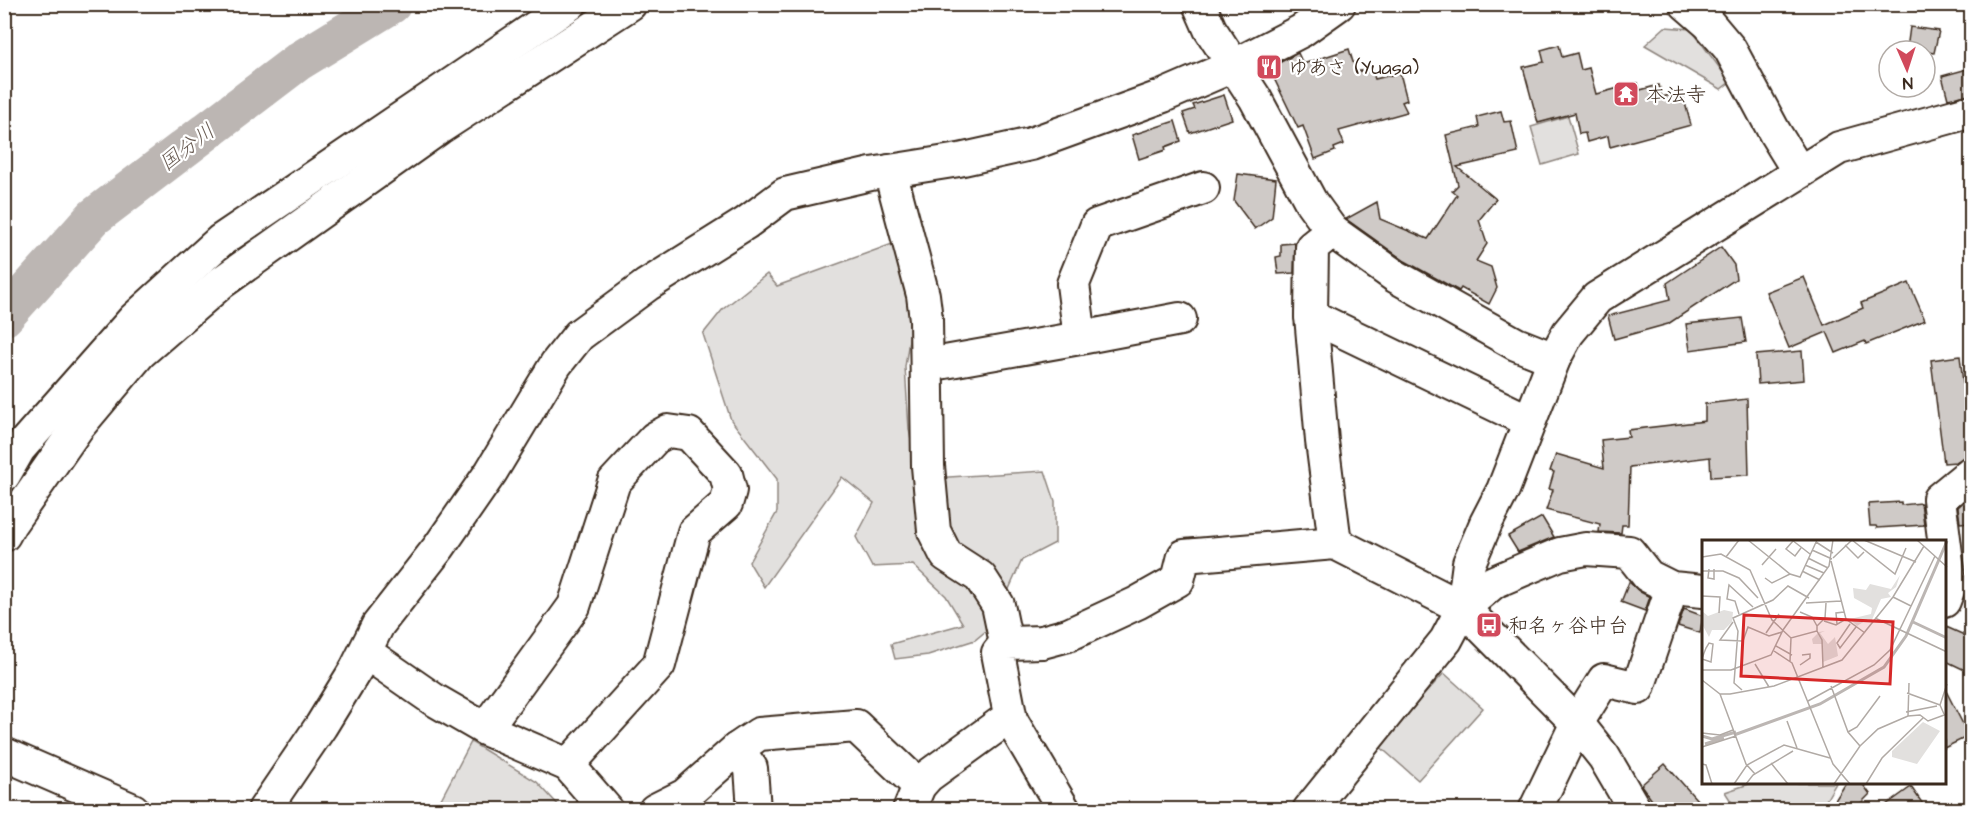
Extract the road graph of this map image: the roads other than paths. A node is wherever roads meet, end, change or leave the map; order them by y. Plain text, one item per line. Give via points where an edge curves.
1 (570, 4) edge
2 (630, 4) edge
3 (1199, 4) edge
4 (1339, 4) edge
5 (1686, 4) edge
6 (1235, 65) junction
7 (1971, 111) edge
8 (890, 171) junction
9 (1799, 172) junction
10 (1203, 188) dead end
11 (1332, 231) junction
12 (1311, 316) junction
13 (1180, 319) dead end
14 (1080, 338) junction
15 (1554, 359) junction
16 (928, 365) junction
17 (1529, 421) junction
18 (1971, 472) edge
19 (4, 475) edge
20 (4, 535) edge
21 (1944, 540) edge
22 (1335, 543) junction
23 (1946, 554) edge
24 (1672, 588) junction
25 (1702, 591) edge
26 (1946, 596) edge
27 (1463, 608) junction
28 (1006, 643) junction
29 (365, 652) junction
30 (1011, 720) junction
31 (1577, 723) junction
32 (485, 729) junction
33 (737, 748) junction
34 (4, 754) edge
35 (568, 765) junction
36 (914, 798) edge
37 (133, 810) edge
38 (264, 810) edge
39 (607, 810) edge
40 (655, 810) edge
41 (754, 810) edge
42 (1064, 810) edge
43 (1309, 810) edge
44 (1535, 810) edge
45 (1635, 810) edge

1 - 19 street via 220,241 134,319 20,449
2 - 20 street via 439,128 222,282 140,353 77,428
3 - 6 street via 1210,29
4 - 6 street via 1301,31
5 - 9 street via 1730,49
6 - 8 street via 1031,144
6 - 11 street via 1311,202
7 - 9 street via 1839,148
8 - 16 street via 923,295
8 - 29 street via 785,194 579,335 556,364 439,547 378,626
9 - 15 street via 1597,298 1568,333
10 - 14 street via 1097,225 1073,284
11 - 12 street via 1312,247
11 - 15 street via 1395,276 1516,344
12 - 17 street
12 - 22 street
13 - 14 street
14 - 16 street
15 - 17 street
16 - 28 street via 928,466 934,531 946,555 980,577 998,605
17 - 27 street via 1469,563
18 - 21 street via 1939,499
22 - 27 street
22 - 28 street via 1184,556 1178,580 1137,603 1068,635 1042,642
23 - 26 street via 1950,585
24 - 25 street
24 - 27 street via 1648,576 1629,552 1586,549 1560,555 1494,582
24 - 31 street via 1638,688 1604,680
27 - 31 street
27 - 43 street via 1446,640
28 - 30 street via 998,653
29 - 32 street
29 - 38 street
30 - 36 street via 1001,723 928,776
30 - 42 street
31 - 44 street
31 - 45 street via 1604,758
32 - 35 street
32 - 35 street via 574,606 614,482 655,438 668,431 689,434 726,474 726,504 694,532 659,665
33 - 36 street via 759,734 856,726
33 - 40 street via 685,795
33 - 41 street via 751,768
34 - 37 street
35 - 39 street

